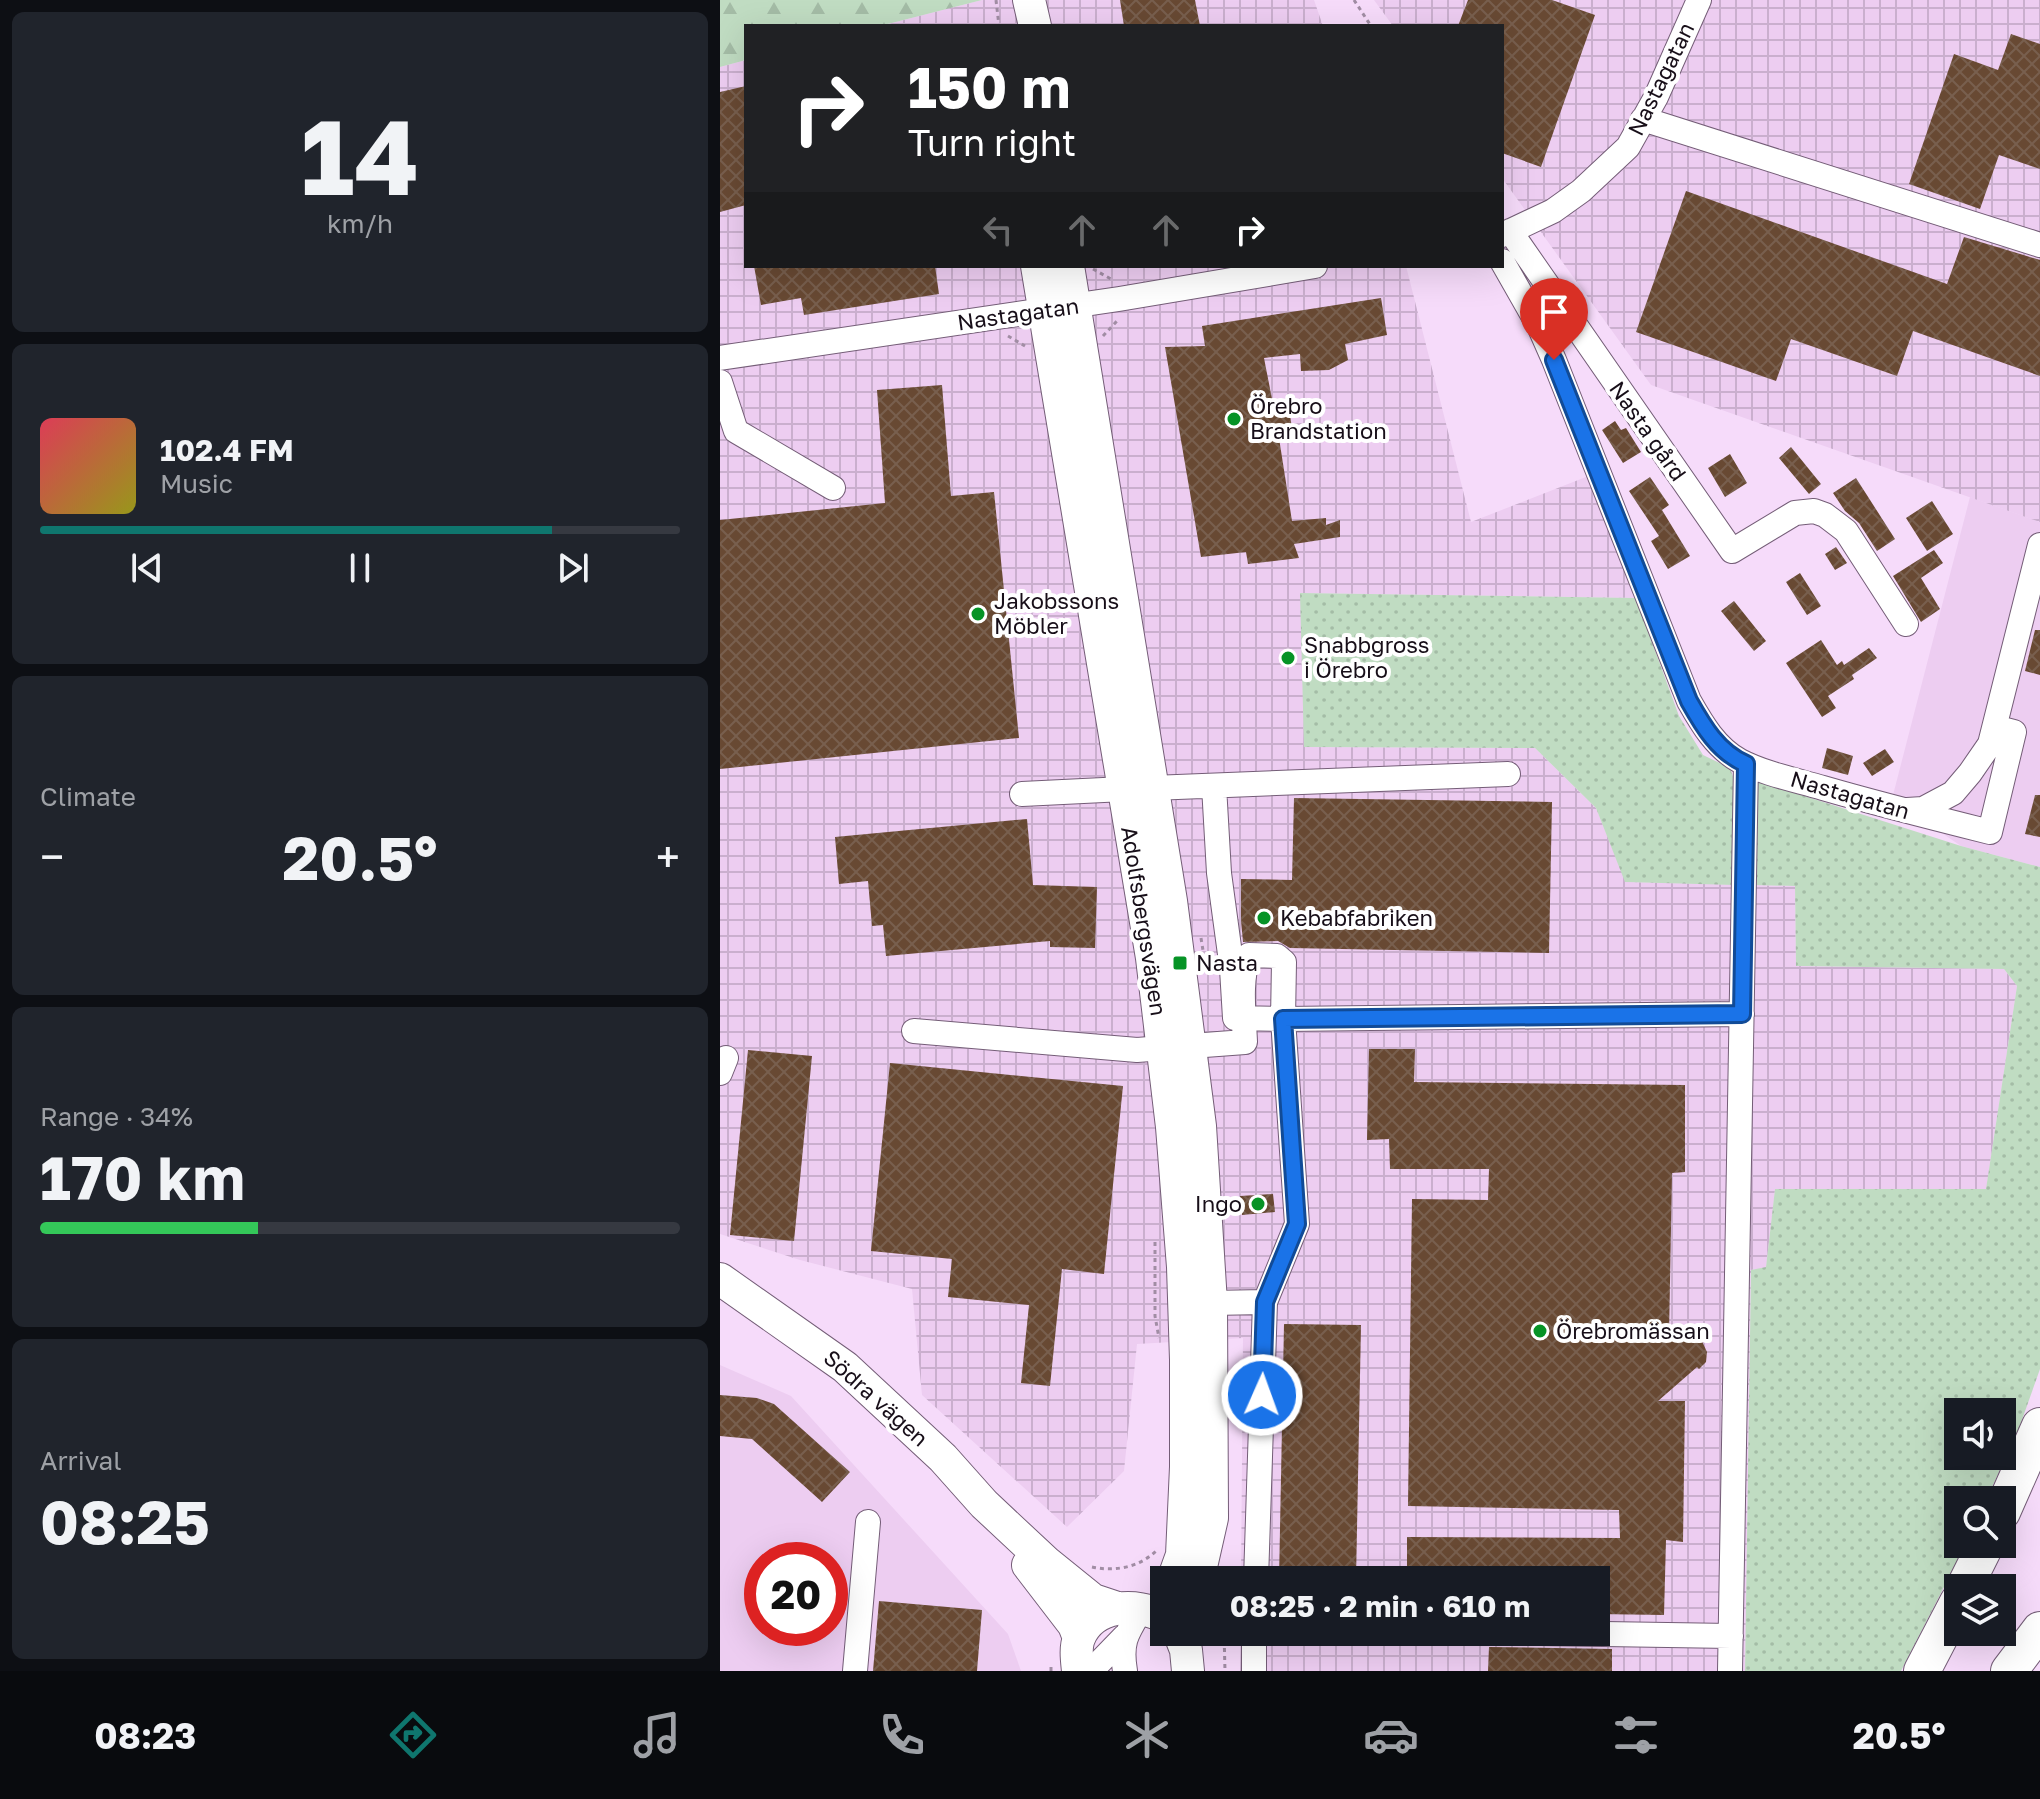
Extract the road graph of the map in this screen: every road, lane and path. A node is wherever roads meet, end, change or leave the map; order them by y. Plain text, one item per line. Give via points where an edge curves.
1 (996, 0) edge
2 (1016, 0) edge
3 (1029, 0) edge
4 (1354, 0) edge
5 (1699, 0) edge
6 (999, 24) edge
7 (1017, 24) edge
8 (1035, 24) edge
9 (1370, 24) edge
10 (1643, 119) junction
11 (1506, 233) edge
12 (2040, 245) edge
13 (1504, 265) edge
14 (1038, 268) edge
15 (1068, 268) edge
16 (1093, 268) edge
17 (1303, 268) edge
18 (1112, 283) dead end
19 (1059, 308) junction
20 (720, 358) edge
21 (720, 382) edge
22 (833, 488) dead end
23 (2040, 545) edge
24 (1906, 624) dead end
25 (1995, 727) junction
26 (1746, 764) junction
27 (1508, 774) dead end
28 (1214, 786) junction
29 (1138, 789) junction
30 (1022, 794) dead end
31 (1901, 811) junction
32 (1742, 1014) junction
33 (1244, 1017) junction
34 (1283, 1019) junction
35 (914, 1031) dead end
36 (1177, 1047) junction
37 (720, 1279) edge
38 (720, 1296) edge
39 (1265, 1302) junction
40 (1197, 1303) junction
41 (756, 1306) junction
42 (2040, 1426) edge
43 (2013, 1486) edge
44 (984, 1504) junction
45 (868, 1522) dead end
46 (1145, 1560) dead end
47 (1080, 1564) dead end
48 (1179, 1566) edge
49 (1201, 1566) edge
50 (1256, 1566) edge
51 (1142, 1612) edge
52 (1944, 1629) edge
53 (2040, 1630) edge
54 (1610, 1634) edge
55 (1731, 1636) junction
56 (1079, 1638) junction
57 (1224, 1646) edge
58 (1254, 1646) edge
59 (855, 1671) edge
60 (1078, 1671) edge
61 (1091, 1671) edge
62 (1125, 1671) edge
63 (1225, 1671) edge
64 (1254, 1671) edge
65 (1730, 1671) edge
66 (1922, 1671) edge
67 (2009, 1671) edge

1 - 6 path
2 - 7 main road
3 - 8 main road
4 - 9 path
5 - 10 street, Nastagatan
10 - 11 street, Nastagatan via 1628,147 1581,191
10 - 12 street
11 - 24 street, Nasta gård via 1732,551 1795,513 1825,515 1846,531
13 - 26 street, Nastagatan via 1554,360 1689,701 1704,728
14 - 19 main road, Adolfsbergsvägen
15 - 19 main road, Adolfsbergsvägen
16 - 18 path
17 - 19 street, Nastagatan
19 - 20 street, Nastagatan
19 - 29 main road, Adolfsbergsvägen
21 - 22 street via 736,431
23 - 25 street
25 - 31 street via 1990,744 1953,793 1923,809
25 - 31 street, Nastagatan via 2014,732 1990,832
26 - 31 street, Nastagatan
26 - 32 street
27 - 28 street
28 - 29 street
28 - 33 street via 1235,1018
29 - 30 street
29 - 36 main road, Adolfsbergsvägen via 1152,958
32 - 34 street
32 - 55 street
33 - 34 street
33 - 34 street via 1249,955 1277,956 1284,962
33 - 36 street via 1245,1042
34 - 39 street via 1297,1224
35 - 36 street via 1137,1050
36 - 40 main road, Adolfsbergsvägen via 1175,1155
37 - 41 main road, Södra vägen
38 - 41 main road, Södra vägen
39 - 40 street
39 - 50 street
40 - 48 main road, Adolfsbergsvägen
40 - 49 main road, Adolfsbergsvägen via 1212,1518
41 - 44 main road, Södra vägen via 845,1367
42 - 43 highway
44 - 51 main road, Södra vägen via 1083,1594
44 - 56 main road, Södra vägen
45 - 59 street
46 - 47 path via 1110,1569
51 - 56 main road via 1092,1621
51 - 61 street
51 - 62 street via 1121,1652
52 - 66 highway
53 - 67 highway
54 - 55 street
55 - 65 street
56 - 60 main road
57 - 63 path
58 - 64 street

